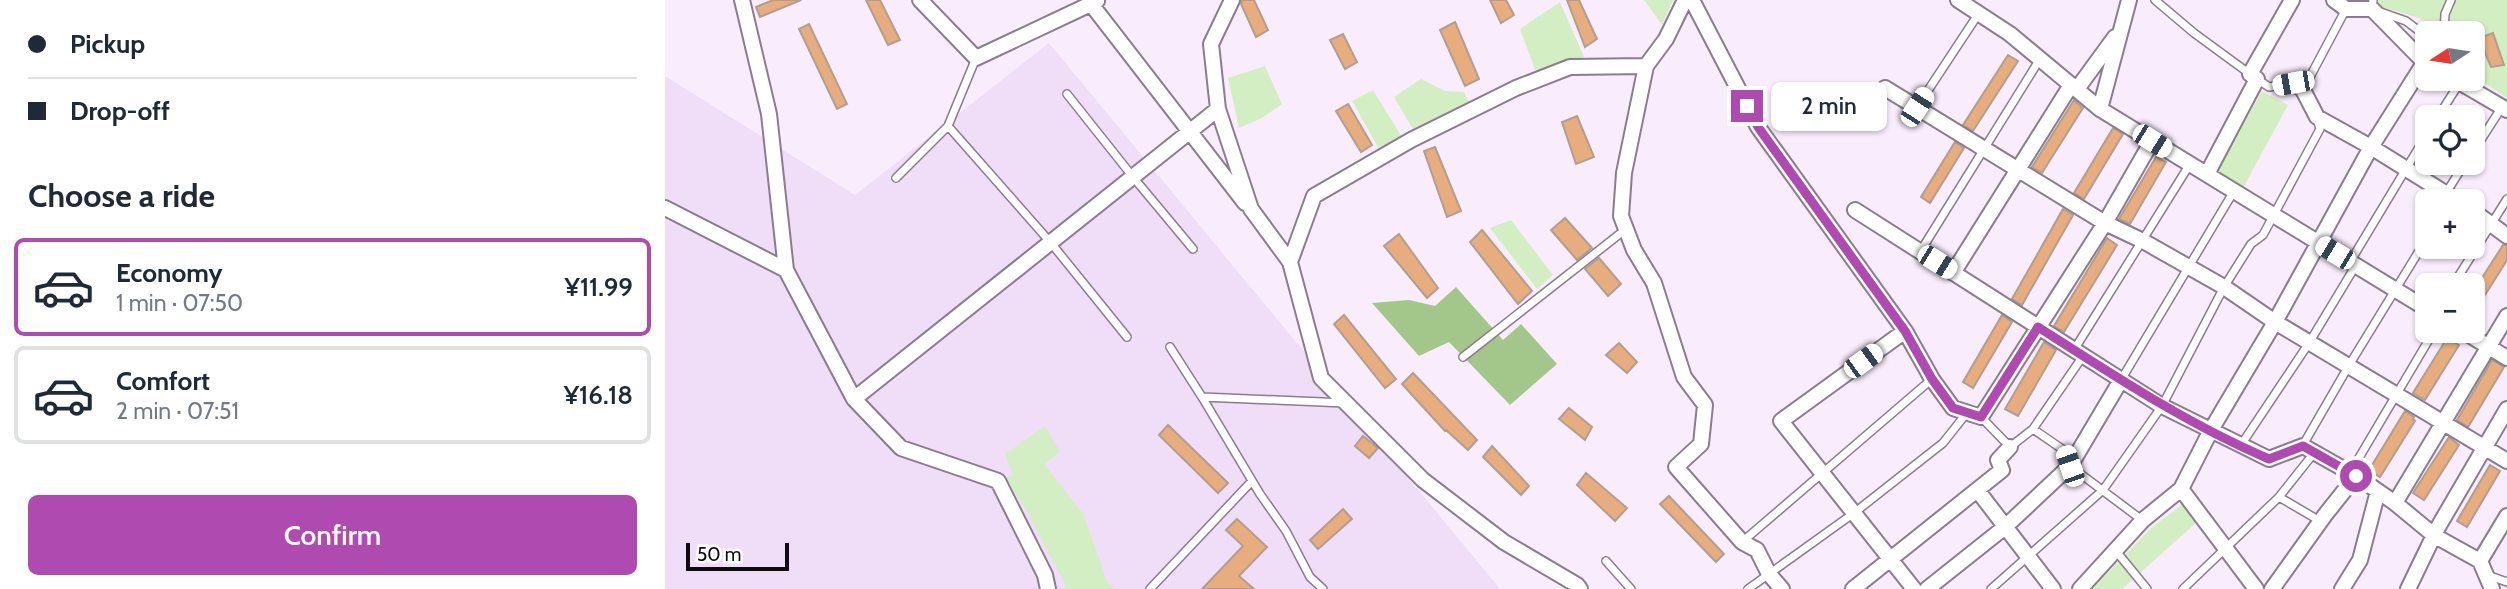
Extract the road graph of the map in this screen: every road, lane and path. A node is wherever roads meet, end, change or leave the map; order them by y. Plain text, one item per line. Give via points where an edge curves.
1 (742, 0) edge
2 (920, 0) edge
3 (1232, 0) edge
4 (1685, 0) edge
5 (1692, 0) edge
6 (1958, 0) edge
7 (2155, 0) edge
8 (2293, 0) edge
9 (2334, 0) edge
10 (2451, 0) edge
11 (2131, 1) edge
12 (1095, 2) edge
13 (2373, 5) edge
14 (2346, 9) junction
15 (1979, 13) junction
16 (2445, 21) edge
17 (2415, 28) edge
18 (2120, 30) junction
19 (2415, 52) edge
20 (977, 58) junction
21 (2041, 58) junction
22 (1646, 66) junction
23 (2254, 76) junction
24 (2415, 81) edge
25 (2298, 86) junction
26 (2074, 87) junction
27 (1885, 88) dead end
28 (2477, 91) edge
29 (1067, 94) dead end
30 (1917, 107) junction
31 (2504, 108) edge
32 (1218, 109) junction
33 (2100, 109) junction
34 (2317, 117) junction
35 (949, 126) junction
36 (1189, 132) junction
37 (2485, 135) edge
38 (2152, 141) junction
39 (2371, 147) junction
40 (1985, 149) junction
41 (2415, 153) edge
42 (2190, 164) junction
43 (2017, 169) junction
44 (2405, 169) junction
45 (2207, 174) junction
46 (1133, 177) junction
47 (896, 178) dead end
48 (2437, 189) edge
49 (2234, 191) junction
50 (2507, 199) edge
51 (665, 208) edge
52 (1251, 209) junction
53 (1855, 210) dead end
54 (2273, 215) junction
55 (2485, 220) edge
56 (2105, 223) junction
57 (2491, 224) junction
58 (1626, 229) junction
59 (2507, 236) edge
60 (2143, 241) junction
61 (1051, 243) junction
62 (2318, 243) junction
63 (1193, 249) dead end
64 (1920, 252) junction
65 (2415, 257) edge
66 (1290, 262) junction
67 (2353, 264) junction
68 (2188, 267) junction
69 (786, 270) junction
70 (1953, 272) junction
71 (2460, 273) edge
72 (2224, 287) junction
73 (2395, 289) junction
74 (2415, 302) edge
75 (2507, 316) edge
76 (2275, 322) junction
77 (2038, 327) junction
78 (1905, 331) junction
79 (1127, 337) dead end
80 (2309, 343) junction
81 (2427, 343) edge
82 (2482, 343) edge
83 (1170, 346) dead end
84 (2489, 347) junction
85 (2079, 353) junction
86 (1464, 357) dead end
87 (2507, 358) edge
88 (2348, 367) junction
89 (1932, 379) junction
90 (2121, 380) junction
91 (2397, 396) junction
92 (1202, 397) junction
93 (854, 399) junction
94 (1346, 403) junction
95 (2162, 406) junction
96 (2507, 409) edge
97 (1973, 415) junction
98 (2443, 424) junction
99 (2033, 429) junction
100 (2211, 430) junction
101 (2241, 446) junction
102 (2010, 447) junction
103 (2484, 448) junction
104 (2309, 449) junction
105 (2507, 461) edge
106 (2070, 466) junction
107 (1823, 474) junction
108 (2353, 474) junction
109 (1252, 481) junction
110 (2181, 489) junction
111 (2103, 490) junction
112 (1977, 491) junction
113 (2378, 491) junction
114 (2279, 497) junction
115 (2395, 503) junction
116 (1854, 513) junction
117 (2507, 516) edge
118 (2143, 520) junction
119 (2321, 521) junction
120 (2005, 527) junction
121 (2434, 536) junction
122 (1742, 542) junction
123 (2225, 549) junction
124 (2116, 551) junction
125 (2028, 557) junction
126 (1891, 559) junction
127 (1606, 561) dead end
128 (2483, 568) junction
129 (1769, 575) junction
130 (2507, 582) edge
131 (2253, 588) edge
132 (1048, 589) edge
133 (1150, 589) edge
134 (1323, 589) edge
135 (1580, 589) edge
136 (1631, 589) edge
137 (1748, 589) edge
138 (1782, 589) edge
139 (1853, 589) edge
140 (1914, 589) edge
141 (1927, 589) edge
142 (1991, 589) edge
143 (2053, 589) edge
144 (2080, 589) edge
145 (2147, 589) edge
146 (2183, 589) edge
147 (2272, 589) edge
148 (2341, 589) edge
149 (2408, 589) edge
150 (2492, 589) edge

1 - 69 street via 769,114
2 - 20 street
3 - 32 street via 1211,44
4 - 22 street
5 - 78 street via 1758,127
6 - 15 street
7 - 23 lane
8 - 23 street
9 - 14 street
10 - 16 lane
11 - 18 street
12 - 20 street
12 - 36 street
13 - 14 street
13 - 17 lane
13 - 19 street
14 - 25 lane
15 - 21 street
15 - 30 lane
18 - 26 street
18 - 33 street
20 - 35 lane
21 - 26 street
21 - 40 lane
22 - 58 street via 1624,173 1621,216
22 - 66 street via 1570,67 1411,140 1314,196
23 - 25 lane via 2269,87
23 - 45 street
24 - 39 street
25 - 34 street
26 - 33 street
26 - 43 street
27 - 30 street
28 - 31 street
29 - 46 lane
30 - 40 street
31 - 37 lane
32 - 36 street
32 - 52 street
33 - 38 street
34 - 39 street
34 - 54 lane via 2320,129
35 - 47 lane
35 - 61 lane
36 - 46 street
36 - 52 street
38 - 42 street
38 - 56 street
39 - 44 street
39 - 62 street
40 - 43 street
40 - 64 lane
41 - 44 lane
42 - 45 street
42 - 60 lane
43 - 56 street
43 - 70 street
44 - 48 street
44 - 67 lane
45 - 49 street
46 - 61 street
46 - 63 lane
49 - 54 street
49 - 68 lane
50 - 57 lane
51 - 69 street
52 - 66 street
53 - 64 street
54 - 62 street
54 - 72 lane
55 - 57 street
56 - 60 street
56 - 77 street
57 - 59 street
57 - 71 lane
58 - 86 lane
58 - 122 street via 1654,283 1684,377 1705,405 1701,444 1676,467
60 - 68 street
60 - 85 lane
61 - 79 lane
61 - 93 street
62 - 67 street
62 - 76 street
64 - 70 street
65 - 73 lane
66 - 94 street via 1321,378
67 - 73 street
67 - 80 lane
68 - 72 street
68 - 90 lane
69 - 93 street
70 - 77 street
72 - 76 street
72 - 95 lane
73 - 74 street
73 - 88 lane
75 - 84 street
76 - 80 street
76 - 100 street
77 - 85 street
77 - 97 street
78 - 89 street
78 - 107 street via 1781,421
80 - 88 street
80 - 101 lane
81 - 91 lane
82 - 84 street
83 - 92 lane
84 - 87 street
84 - 98 street
85 - 90 street
85 - 99 lane
88 - 91 street
88 - 104 lane
89 - 97 street via 1953,408
89 - 107 lane
90 - 95 street
90 - 106 street
91 - 98 street
91 - 108 lane
92 - 94 lane
92 - 109 lane
93 - 132 street via 901,448 998,481
94 - 135 street via 1423,480 1504,542
95 - 100 street
95 - 111 lane
96 - 103 street
97 - 102 lane
97 - 116 lane
98 - 103 street
98 - 115 street
99 - 102 lane
99 - 106 lane via 2065,451
100 - 101 street
100 - 110 street
101 - 104 street via 2269,459
102 - 112 street via 1998,460 2002,470
103 - 105 street
103 - 121 street
104 - 108 street
104 - 114 lane
106 - 111 lane
106 - 120 street
107 - 116 street
107 - 122 lane
108 - 113 street
108 - 119 street
109 - 133 lane
109 - 134 lane via 1310,577
110 - 118 street
110 - 123 street
111 - 118 lane
111 - 125 lane
112 - 120 street
112 - 126 street
113 - 115 street
113 - 148 street via 2360,560
114 - 119 lane
114 - 123 lane
115 - 121 street
116 - 126 street
116 - 129 lane
117 - 128 street
118 - 124 street
119 - 147 street
120 - 125 street
120 - 141 street
121 - 128 street
121 - 149 street
122 - 129 street via 1757,550
123 - 131 street
123 - 146 lane
124 - 144 street
124 - 145 lane
125 - 142 lane
125 - 143 street
126 - 139 street
126 - 140 street
127 - 136 lane
128 - 130 lane
128 - 150 street
129 - 137 lane
129 - 138 street

